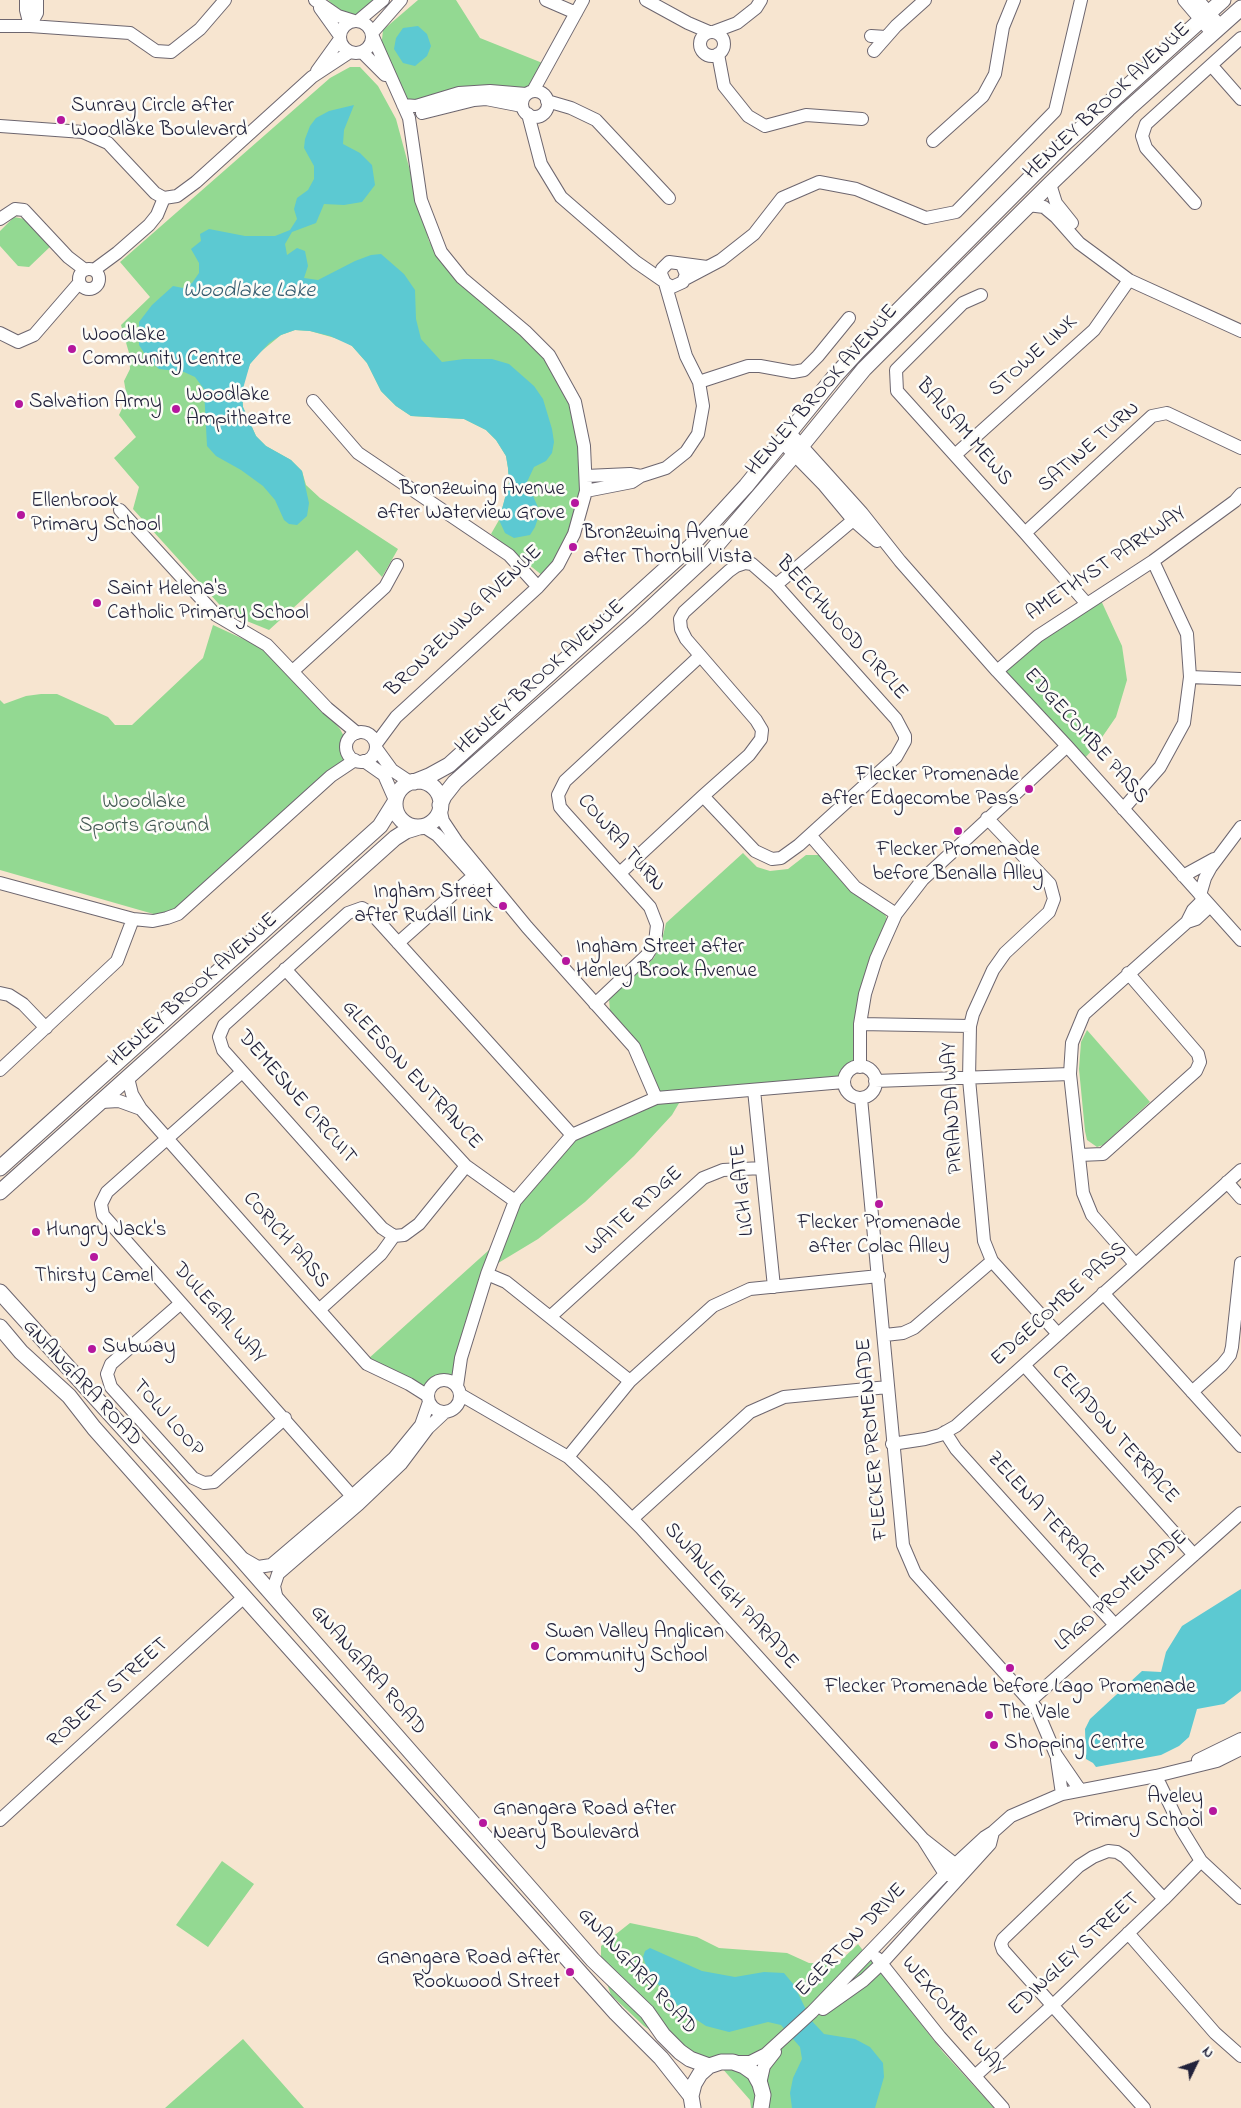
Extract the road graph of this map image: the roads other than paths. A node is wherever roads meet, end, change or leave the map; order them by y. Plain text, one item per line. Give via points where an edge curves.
1 (26, 0) edge
2 (37, 0) edge
3 (225, 0) edge
4 (315, 0) edge
5 (383, 0) edge
6 (401, 0) edge
7 (546, 0) edge
8 (583, 0) edge
9 (646, 0) edge
10 (761, 0) edge
11 (925, 0) edge
12 (1014, 0) edge
13 (1081, 0) edge
14 (1184, 0) edge
15 (1198, 0) edge
16 (1223, 0) edge
17 (666, 5) edge
18 (1241, 8) edge
19 (576, 13) junction
20 (1205, 16) junction
21 (356, 21) junction
22 (737, 23) junction
23 (0, 26) edge
24 (30, 26) junction
25 (1217, 30) junction
26 (708, 34) junction
27 (372, 35) junction
28 (871, 36) dead end
29 (340, 37) junction
30 (886, 38) junction
31 (1241, 38) edge
32 (717, 51) junction
33 (874, 51) dead end
34 (356, 52) junction
35 (1211, 65) junction
36 (312, 77) junction
37 (394, 84) junction
38 (1241, 99) edge
39 (536, 104) junction
40 (403, 105) junction
41 (409, 118) junction
42 (862, 119) dead end
43 (0, 126) edge
44 (933, 141) dead end
45 (1050, 184) junction
46 (164, 198) junction
47 (669, 198) dead end
48 (1195, 203) dead end
49 (1028, 205) junction
50 (0, 219) edge
51 (1094, 253) junction
52 (636, 262) junction
53 (682, 264) junction
54 (665, 265) junction
55 (707, 267) junction
56 (87, 277) junction
57 (1128, 280) junction
58 (664, 281) junction
59 (683, 282) junction
60 (981, 295) dead end
61 (674, 312) junction
62 (849, 318) dead end
63 (1241, 331) edge
64 (0, 333) edge
65 (699, 382) junction
66 (313, 401) dead end
67 (786, 437) junction
68 (1241, 448) edge
69 (798, 451) junction
70 (955, 455) junction
71 (586, 476) junction
72 (641, 476) junction
73 (586, 491) junction
74 (1239, 502) edge
75 (120, 510) dead end
76 (858, 516) junction
77 (1025, 533) junction
78 (1153, 561) junction
79 (397, 565) dead end
80 (776, 585) junction
81 (538, 586) junction
82 (1086, 604) junction
83 (700, 656) junction
84 (294, 670) junction
85 (997, 671) junction
86 (1190, 677) junction
87 (1241, 679) edge
88 (396, 716) junction
89 (357, 734) junction
90 (376, 746) junction
91 (1067, 746) junction
92 (356, 758) junction
93 (412, 782) junction
94 (703, 796) junction
95 (395, 801) junction
96 (440, 806) junction
97 (1124, 809) junction
98 (987, 818) junction
99 (421, 827) junction
100 (1241, 827) edge
101 (810, 835) junction
102 (1220, 855) junction
103 (477, 872) junction
104 (620, 873) junction
105 (1183, 876) junction
106 (0, 883) edge
107 (1205, 900) junction
108 (896, 914) junction
109 (133, 919) junction
110 (1241, 940) edge
111 (398, 943) junction
112 (285, 969) junction
113 (1128, 973) junction
114 (0, 993) edge
115 (595, 1004) junction
116 (860, 1024) junction
117 (970, 1026) junction
118 (46, 1028) junction
119 (860, 1067) junction
120 (0, 1070) edge
121 (242, 1072) junction
122 (1070, 1074) junction
123 (128, 1078) junction
124 (969, 1079) junction
125 (844, 1082) junction
126 (875, 1082) junction
127 (754, 1090) junction
128 (656, 1098) junction
129 (861, 1098) junction
130 (101, 1102) junction
131 (141, 1109) junction
132 (572, 1136) junction
133 (167, 1138) junction
134 (1079, 1155) junction
135 (466, 1166) junction
136 (0, 1168) edge
137 (762, 1168) junction
138 (1241, 1170) edge
139 (1227, 1182) junction
140 (0, 1192) edge
141 (1241, 1198) edge
142 (515, 1201) junction
143 (394, 1236) junction
144 (992, 1261) junction
145 (1241, 1263) edge
146 (1135, 1264) junction
147 (487, 1274) junction
148 (879, 1276) junction
149 (774, 1287) junction
150 (0, 1292) edge
151 (1103, 1293) junction
152 (181, 1303) junction
153 (319, 1310) junction
154 (550, 1317) junction
155 (0, 1327) edge
156 (1058, 1334) junction
157 (884, 1335) junction
158 (460, 1358) junction
159 (1024, 1365) junction
160 (630, 1381) junction
161 (888, 1387) junction
162 (433, 1391) junction
163 (459, 1391) junction
164 (1192, 1392) junction
165 (484, 1410) junction
166 (449, 1411) junction
167 (285, 1418) junction
168 (945, 1432) junction
169 (892, 1444) junction
170 (1241, 1446) edge
171 (568, 1457) junction
172 (356, 1500) junction
173 (1241, 1513) edge
174 (632, 1519) junction
175 (236, 1553) junction
176 (1194, 1555) junction
177 (244, 1597) junction
178 (278, 1603) junction
179 (1115, 1625) junction
180 (1030, 1701) junction
181 (1241, 1739) edge
182 (1241, 1749) edge
183 (1056, 1755) junction
184 (1177, 1769) junction
185 (1156, 1776) junction
186 (1080, 1790) junction
187 (1062, 1794) junction
188 (0, 1820) edge
189 (993, 1832) junction
190 (923, 1839) junction
191 (1201, 1861) junction
192 (956, 1865) junction
193 (945, 1874) junction
194 (959, 1878) junction
195 (1241, 1898) edge
196 (1164, 1899) junction
197 (1128, 1933) junction
198 (871, 1950) junction
199 (882, 1964) junction
200 (1053, 2005) junction
201 (813, 2014) junction
202 (784, 2040) junction
203 (1241, 2056) edge
204 (733, 2062) junction
205 (709, 2066) junction
206 (975, 2076) junction
207 (760, 2084) junction
208 (692, 2102) edge
209 (761, 2108) edge
210 (1003, 2108) edge
211 (1144, 2108) edge

1 - 24 street
2 - 24 street via 37,12
3 - 24 street via 200,29 171,52 156,52 130,33
4 - 21 street via 338,16
4 - 29 street
5 - 21 street
6 - 27 street
7 - 19 street
8 - 19 street
9 - 17 street
10 - 22 street
11 - 30 street
12 - 44 street via 1003,27 995,74 983,96
13 - 55 street via 1055,111 956,212 926,218 856,189 818,182 782,198 754,234
14 - 20 street
15 - 20 street
16 - 20 main road, HENLEY BROOK AVENUE
17 - 26 street
18 - 25 main road, HENLEY BROOK AVENUE
19 - 39 street via 547,67
20 - 25 street
20 - 67 main road, HENLEY BROOK AVENUE via 1066,143 858,350
21 - 27 street via 367,24
21 - 29 street via 343,27
22 - 26 street
22 - 32 street
23 - 24 street
25 - 45 main road, HENLEY BROOK AVENUE
26 - 32 street via 721,36
26 - 32 street via 703,51
27 - 34 street via 370,47
27 - 37 street, BRONZEWING AVENUE
28 - 30 street
29 - 34 street via 343,47
29 - 36 street
30 - 33 street
31 - 35 street
32 - 42 street via 724,86 748,116 765,126 806,114
34 - 36 street
34 - 37 street, BRONZEWING AVENUE
35 - 38 street
35 - 48 street via 1146,124 1142,136 1146,148
36 - 46 street via 196,182 176,196
37 - 40 street, BRONZEWING AVENUE
39 - 40 street via 490,91 459,93 416,106
39 - 41 street via 474,100
39 - 47 street via 570,108 596,120
39 - 52 street via 534,136 541,164 561,197
40 - 41 street, BRONZEWING AVENUE
41 - 71 street, BRONZEWING AVENUE via 421,200 441,252 462,278 549,355 575,402
43 - 46 street via 82,132 108,142 155,193
45 - 49 main road, HENLEY BROOK AVENUE
45 - 51 street via 1056,203
46 - 56 street via 149,225
49 - 51 street via 1044,208 1079,243
49 - 69 main road, HENLEY BROOK AVENUE via 864,369
50 - 56 street via 15,209 24,210
51 - 57 street
52 - 54 street
52 - 58 street
53 - 54 street via 673,262
53 - 55 street
53 - 59 street via 686,274
54 - 58 street via 661,274
55 - 59 street
56 - 64 street via 34,335 18,342
57 - 63 street
57 - 70 street, STOWE LINK via 1094,330
58 - 59 street via 672,287
58 - 61 street
59 - 61 street
60 - 70 street, BALSAM MEWS via 963,303 896,370 898,391
61 - 65 street via 686,356
62 - 65 street via 804,370 793,372 748,366
65 - 72 street via 702,406 698,434 686,452 666,468
66 - 81 street via 358,453 509,555
67 - 69 street, EDGECOMBE PASS
67 - 93 main road, HENLEY BROOK AVENUE via 726,510 653,582 448,765
68 - 77 street, SATINE TURN via 1167,413 1152,416
69 - 76 street, EDGECOMBE PASS
69 - 96 main road, HENLEY BROOK AVENUE via 709,554 455,782
70 - 77 street, BALSAM MEWS
71 - 72 street
71 - 73 street, BRONZEWING AVENUE
72 - 73 street via 632,482
73 - 81 street, BRONZEWING AVENUE via 574,534 558,565
74 - 78 street, AMETHYST PARKWAY
75 - 84 street via 216,615 267,645
76 - 80 street
76 - 85 street, EDGECOMBE PASS
77 - 82 street, BALSAM MEWS
78 - 82 street, AMETHYST PARKWAY
78 - 86 street via 1186,634
79 - 84 street via 385,587
80 - 83 street, BEECHWOOD CIRCLE via 752,564 745,563 736,566 684,612 680,619 681,629
80 - 101 street, BEECHWOOD CIRCLE via 896,719 905,736 896,756
81 - 88 street, BRONZEWING AVENUE
82 - 85 street, AMETHYST PARKWAY via 1038,636
83 - 94 street, BEECHWOOD CIRCLE via 747,708 762,730 757,746
83 - 104 street, COWRA TURN via 560,789 558,801 565,813
84 - 89 street via 327,708
85 - 91 street, EDGECOMBE PASS
86 - 87 street
86 - 97 street via 1184,723 1160,767
88 - 89 street, BRONZEWING AVENUE
88 - 90 street, BRONZEWING AVENUE
89 - 90 street via 374,739
89 - 92 street via 347,748
90 - 92 street via 372,756
90 - 93 street via 392,770
91 - 97 street, EDGECOMBE PASS
91 - 98 street
92 - 95 street via 384,775
92 - 109 street via 331,776 178,914 153,921
93 - 95 main road via 401,788
93 - 96 main road via 427,783 432,787 440,798
94 - 101 street, BEECHWOOD CIRCLE via 754,851 772,859 781,858
94 - 104 street, BEECHWOOD CIRCLE
95 - 99 main road via 399,817 411,826
95 - 136 main road, HENLEY BROOK AVENUE via 380,826
96 - 99 main road via 434,820
96 - 103 street via 443,821
97 - 105 street, EDGECOMBE PASS
98 - 108 street via 923,879
98 - 117 street, PIRIANDA WAY via 1050,884 1054,899 1050,912 1005,953 992,970
99 - 103 street via 437,835
99 - 123 main road, HENLEY BROOK AVENUE via 396,838
100 - 102 street
101 - 108 street via 856,887
102 - 105 street
102 - 107 street via 1204,878
103 - 111 street
103 - 115 street
104 - 115 street, COWRA TURN via 650,907 657,925 655,942 647,955
105 - 107 street, EDGECOMBE PASS
106 - 109 street
107 - 110 street, EDGECOMBE PASS
107 - 113 street via 1196,918 1187,922
108 - 116 street via 876,959
109 - 118 street via 117,961
111 - 112 street, DEMESNE CIRCUIT via 368,910 362,908 348,913
111 - 132 street, DEMESNE CIRCUIT
112 - 121 street, DEMESNE CIRCUIT via 224,1025 218,1037 223,1050
112 - 135 street, GLEESON ENTRANCE
113 - 122 street via 1084,1014 1072,1043
113 - 134 street via 1198,1054 1200,1062 1196,1071 1103,1154
114 - 118 street via 23,1004
115 - 128 street via 634,1047
116 - 117 street
116 - 119 street
117 - 124 street, PIRIANDA WAY
118 - 120 street
119 - 125 street via 847,1073
119 - 126 street via 872,1073
121 - 133 street, DULEGAL WAY
121 - 143 street, DEMESNE CIRCUIT via 382,1228
122 - 124 street
122 - 134 street
123 - 130 main road, HENLEY BROOK AVENUE
123 - 131 street, CORICH PASS
124 - 126 street
124 - 144 street, PIRIANDA WAY via 984,1240
125 - 127 street
125 - 129 street via 847,1092
126 - 129 street via 870,1094
127 - 128 street
127 - 137 street, LICH GATE
128 - 132 street
129 - 148 street, FLECKER PROMENADE
130 - 131 street, CORICH PASS via 119,1100
130 - 140 main road, HENLEY BROOK AVENUE
131 - 133 street, CORICH PASS
132 - 142 street
133 - 152 street, DULEGAL WAY via 107,1192 101,1204 103,1215
133 - 153 street, CORICH PASS
134 - 146 street via 1083,1192 1092,1215
135 - 142 street, GLEESON ENTRANCE
135 - 143 street via 419,1224 404,1235
137 - 149 street, LICH GATE
137 - 154 street, WAITE RIDGE via 723,1170 702,1178
138 - 139 street, EDGECOMBE PASS
139 - 141 street
139 - 146 street, EDGECOMBE PASS
142 - 147 street
143 - 153 street via 381,1254
144 - 156 street, PIRIANDA WAY
144 - 157 street via 914,1328
145 - 164 street via 1230,1355
146 - 151 street, EDGECOMBE PASS
147 - 154 street via 506,1282
147 - 158 street
148 - 149 street
148 - 157 street, FLECKER PROMENADE
149 - 160 street via 750,1289 714,1306
150 - 175 main road, GNANGARA ROAD
151 - 156 street, EDGECOMBE PASS
151 - 164 street
152 - 167 street, DULEGAL WAY
152 - 167 street, TOLJ LOOP via 111,1364 107,1374 111,1386 192,1478 204,1483 214,1482
153 - 162 street, CORICH PASS via 367,1364
154 - 160 street
155 - 177 main road, GNANGARA ROAD via 21,1352 69,1396
156 - 159 street, EDGECOMBE PASS
157 - 161 street, FLECKER PROMENADE
158 - 162 street
158 - 163 street
159 - 168 street, EDGECOMBE PASS via 956,1426
159 - 176 street, CELADON TERRACE
160 - 171 street
161 - 169 street, FLECKER PROMENADE
161 - 174 street via 784,1397 750,1412
162 - 163 street via 450,1381
162 - 166 street via 435,1410
162 - 172 street via 421,1424
163 - 165 street, SWANLEIGH PARADE
163 - 166 street via 459,1404
164 - 170 street
165 - 166 street, SWANLEIGH PARADE
165 - 171 street, SWANLEIGH PARADE
166 - 172 street via 428,1428 401,1464
167 - 172 street, DULEGAL WAY
168 - 169 street, EDGECOMBE PASS
168 - 179 street, ZELENA TERRACE via 956,1449
169 - 180 street, FLECKER PROMENADE via 903,1545 915,1572
171 - 174 street, SWANLEIGH PARADE
172 - 175 street via 270,1565 258,1567
172 - 178 street via 278,1574 274,1586
173 - 176 street, LAGO PROMENADE
174 - 190 street, SWANLEIGH PARADE
175 - 178 main road, GNANGARA ROAD
176 - 179 street, LAGO PROMENADE
177 - 188 street, ROBERT STREET
177 - 208 main road, GNANGARA ROAD via 604,1999 661,2058
178 - 205 main road, GNANGARA ROAD via 593,1960 647,2012 663,2035 690,2059
179 - 180 street, LAGO PROMENADE
180 - 183 street, FLECKER PROMENADE
181 - 184 street, EGERTON DRIVE
182 - 184 street, EGERTON DRIVE via 1217,1761
183 - 186 street, FLECKER PROMENADE
183 - 187 street, FLECKER PROMENADE
184 - 185 street, EGERTON DRIVE
185 - 186 street, EGERTON DRIVE
185 - 191 street
186 - 187 street, EGERTON DRIVE
187 - 189 street, EGERTON DRIVE via 1012,1816
189 - 192 street, EGERTON DRIVE
189 - 194 street, EGERTON DRIVE via 990,1844
190 - 192 street, SWANLEIGH PARADE
190 - 193 street, SWANLEIGH PARADE
191 - 195 street
191 - 196 street, EDINGLEY STREET
192 - 193 street, EGERTON DRIVE
192 - 194 street
193 - 194 street
193 - 198 street, EGERTON DRIVE
194 - 199 street, EGERTON DRIVE
196 - 197 street, EDINGLEY STREET
196 - 200 street via 1117,1852 1108,1851 1079,1866 1001,1944
197 - 200 street, EDINGLEY STREET
197 - 203 street via 1215,2033
198 - 199 street, WEXCOMBE WAY
198 - 201 street, EGERTON DRIVE
199 - 201 street, EGERTON DRIVE
199 - 206 street, WEXCOMBE WAY
200 - 206 street, EDINGLEY STREET
200 - 211 street
201 - 202 street, EGERTON DRIVE
202 - 204 street, EGERTON DRIVE via 756,2060
202 - 207 street, EGERTON DRIVE via 764,2066
204 - 205 main road
204 - 207 main road via 749,2070
205 - 208 main road via 694,2084
206 - 210 street, WEXCOMBE WAY
207 - 209 main road via 763,2095

